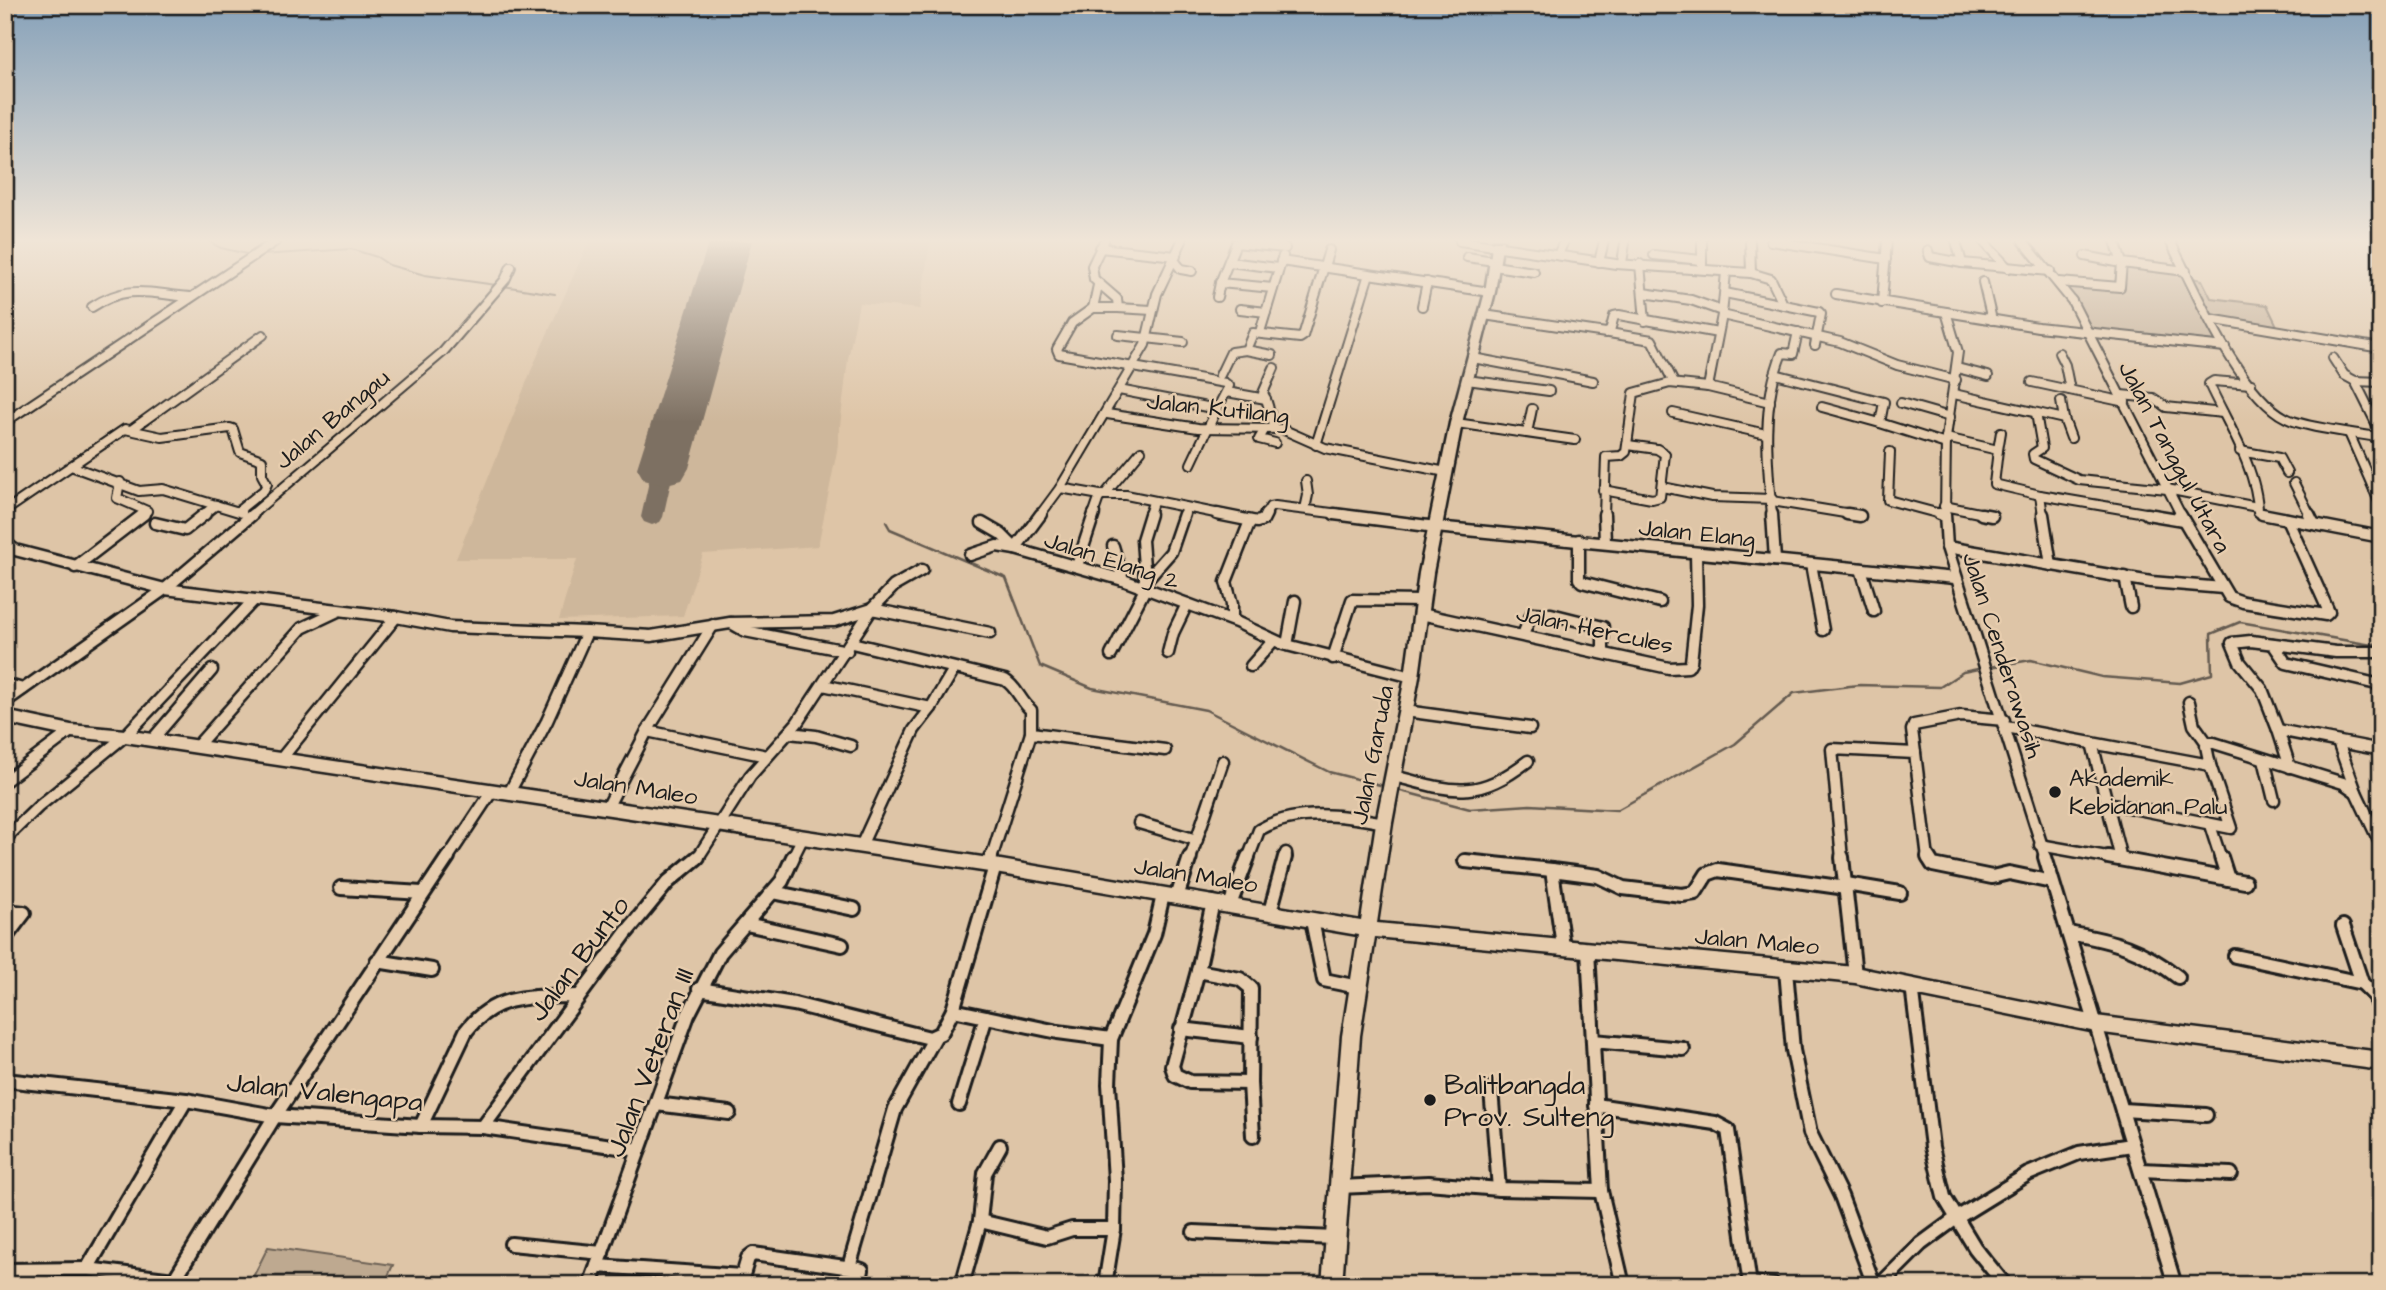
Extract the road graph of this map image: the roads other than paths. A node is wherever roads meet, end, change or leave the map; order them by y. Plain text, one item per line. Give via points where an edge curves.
1 (100, 301) edge
2 (185, 301) edge
3 (487, 301) edge
4 (1094, 301) edge
5 (1117, 301) edge
6 (1155, 301) edge
7 (1269, 301) edge
8 (1313, 301) edge
9 (1361, 301) edge
10 (1423, 301) edge
11 (1487, 301) edge
12 (1644, 301) edge
13 (1694, 301) edge
14 (1724, 301) edge
15 (1768, 301) edge
16 (1782, 301) edge
17 (1873, 301) edge
18 (1988, 301) edge
19 (2072, 301) edge
20 (2201, 301) edge
21 (1882, 303) joint
22 (1783, 304) junction
23 (1422, 306) dead end
24 (92, 307) dead end
25 (1093, 308) junction
26 (1118, 308) junction
27 (1240, 309) dead end
28 (1152, 310) junction
29 (1266, 312) junction
30 (1946, 312) junction
31 (1722, 313) junction
32 (1483, 315) junction
33 (1992, 320) junction
34 (2210, 320) junction
35 (1645, 321) junction
36 (1259, 332) junction
37 (1798, 332) junction
38 (2082, 332) junction
39 (1609, 333) junction
40 (1718, 333) junction
41 (263, 335) dead end
42 (1118, 335) dead end
43 (1147, 338) junction
44 (1816, 341) junction
45 (1183, 342) dead end
46 (2225, 347) junction
47 (2381, 348) edge
48 (1246, 350) junction
49 (2059, 353) dead end
50 (1272, 355) dead end
51 (1473, 358) junction
52 (2333, 358) dead end
53 (1133, 367) junction
54 (1273, 368) dead end
55 (1957, 368) junction
56 (1775, 374) junction
57 (1220, 375) dead end
58 (1988, 376) dead end
59 (1467, 380) junction
60 (1955, 380) junction
61 (1593, 381) dead end
62 (1673, 381) junction
63 (2355, 381) junction
64 (2032, 382) dead end
65 (2381, 382) edge
66 (2251, 384) junction
67 (1708, 387) junction
68 (1119, 390) junction
69 (2070, 390) junction
70 (1549, 391) dead end
71 (1227, 392) junction
72 (1954, 394) junction
73 (2123, 398) junction
74 (1266, 399) junction
75 (2061, 401) dead end
76 (1770, 402) junction
77 (1901, 403) dead end
78 (1822, 407) dead end
79 (1217, 409) junction
80 (1532, 409) dead end
81 (1673, 413) dead end
82 (2036, 413) junction
83 (2223, 413) junction
84 (1107, 414) junction
85 (1950, 417) junction
86 (2064, 419) junction
87 (5, 422) edge
88 (1456, 423) junction
89 (1880, 423) junction
90 (1211, 426) junction
91 (1269, 428) junction
92 (131, 430) junction
93 (2001, 432) dead end
94 (1527, 433) junction
95 (2349, 433) junction
96 (2381, 433) edge
97 (1766, 435) junction
98 (2071, 438) dead end
99 (2381, 438) edge
100 (1575, 440) dead end
101 (1946, 441) junction
102 (1275, 443) dead end
103 (1316, 445) junction
104 (1628, 445) junction
105 (1998, 450) junction
106 (1141, 451) dead end
107 (2241, 451) junction
108 (1889, 452) dead end
109 (1191, 464) dead end
110 (71, 466) junction
111 (1446, 472) junction
112 (2287, 473) dead end
113 (1306, 481) dead end
114 (120, 482) junction
115 (2294, 483) dead end
116 (1662, 487) junction
117 (1060, 488) junction
118 (2167, 489) junction
119 (2377, 490) edge
120 (1603, 491) junction
121 (1103, 494) junction
122 (2040, 495) junction
123 (1772, 500) junction
124 (1153, 502) junction
125 (216, 505) junction
126 (2381, 506) edge
127 (2257, 507) junction
128 (1186, 509) junction
129 (1305, 509) junction
130 (5, 511) edge
131 (238, 511) junction
132 (1944, 511) junction
133 (251, 516) junction
134 (1860, 516) dead end
135 (1992, 516) dead end
136 (2287, 519) junction
137 (2179, 520) junction
138 (1251, 521) junction
139 (155, 523) dead end
140 (982, 523) dead end
141 (2314, 524) junction
142 (1436, 527) junction
143 (2381, 537) edge
144 (1579, 540) junction
145 (5, 542) edge
146 (1605, 543) junction
147 (1113, 546) dead end
148 (1947, 547) junction
149 (1015, 549) junction
150 (16, 550) junction
151 (1696, 553) junction
152 (970, 555) dead end
153 (5, 558) edge
154 (1775, 560) junction
155 (1811, 564) junction
156 (1077, 565) junction
157 (2051, 565) junction
158 (75, 567) junction
159 (1861, 569) junction
160 (922, 570) dead end
161 (2125, 577) junction
162 (1955, 578) junction
163 (1123, 580) junction
164 (1143, 585) junction
165 (2217, 587) junction
166 (165, 589) junction
167 (254, 600) junction
168 (1296, 601) dead end
169 (1660, 602) dead end
170 (1187, 604) junction
171 (1422, 607) junction
172 (2131, 607) dead end
173 (872, 609) junction
174 (339, 611) junction
175 (1874, 611) dead end
176 (396, 617) junction
177 (1233, 620) junction
178 (730, 623) junction
179 (713, 625) junction
180 (1823, 630) dead end
181 (587, 632) junction
182 (990, 633) dead end
183 (1523, 635) junction
184 (1273, 641) junction
185 (2273, 644) junction
186 (1287, 645) junction
187 (850, 647) junction
188 (2381, 652) edge
189 (1168, 653) dead end
190 (1603, 653) junction
191 (1111, 655) dead end
192 (1333, 658) junction
193 (1251, 666) dead end
194 (954, 669) junction
195 (212, 670) dead end
196 (1412, 677) junction
197 (5, 684) edge
198 (823, 685) junction
199 (2381, 685) edge
200 (23, 689) junction
201 (5, 702) edge
202 (2189, 702) dead end
203 (931, 708) junction
204 (1405, 711) junction
205 (5, 717) edge
206 (2005, 724) junction
207 (1530, 727) dead end
208 (2278, 730) junction
209 (71, 731) junction
210 (647, 731) junction
211 (789, 733) junction
212 (1031, 733) junction
213 (125, 736) junction
214 (152, 740) junction
215 (2338, 742) junction
216 (2092, 743) junction
217 (2207, 743) junction
218 (197, 746) junction
219 (851, 747) dead end
220 (1165, 750) dead end
221 (2381, 750) edge
222 (1915, 753) junction
223 (767, 756) junction
224 (281, 759) junction
225 (2264, 759) junction
226 (1223, 761) dead end
227 (1528, 761) dead end
228 (2210, 765) junction
229 (2290, 767) junction
230 (1393, 779) junction
231 (5, 781) edge
232 (501, 792) junction
233 (2356, 792) junction
234 (2274, 800) dead end
235 (2108, 803) junction
236 (607, 808) junction
237 (1139, 823) dead end
238 (1384, 823) junction
239 (720, 825) junction
240 (2210, 825) junction
241 (803, 837) junction
242 (5, 839) edge
243 (1196, 840) junction
244 (2040, 845) junction
245 (2381, 845) edge
246 (861, 846) junction
247 (1286, 853) dead end
248 (2121, 859) junction
249 (1465, 861) dead end
250 (992, 865) junction
251 (1552, 870) junction
252 (2228, 879) junction
253 (2052, 882) junction
254 (2245, 882) dead end
255 (1846, 886) junction
256 (341, 888) dead end
257 (773, 892) junction
258 (422, 893) junction
259 (1900, 893) dead end
260 (1170, 896) junction
261 (1221, 904) junction
262 (854, 909) dead end
263 (5, 911) edge
264 (1270, 912) junction
265 (1312, 920) junction
266 (746, 924) junction
267 (2343, 926) dead end
268 (1367, 929) junction
269 (2068, 933) junction
270 (5, 938) edge
271 (842, 945) dead end
272 (1563, 946) junction
273 (1588, 950) junction
274 (2235, 956) dead end
275 (377, 961) junction
276 (432, 970) dead end
277 (1786, 970) junction
278 (1198, 971) junction
279 (1855, 975) junction
280 (2178, 977) dead end
281 (2362, 983) junction
282 (1912, 986) junction
283 (1358, 987) junction
284 (699, 989) junction
285 (579, 996) junction
286 (953, 1010) junction
287 (2381, 1015) edge
288 (986, 1017) junction
289 (2096, 1024) junction
290 (1181, 1029) junction
291 (935, 1037) junction
292 (1251, 1037) junction
293 (1111, 1039) junction
294 (1593, 1041) junction
295 (1683, 1049) dead end
296 (2381, 1061) edge
297 (5, 1080) edge
298 (1250, 1083) junction
299 (1491, 1089) dead end
300 (186, 1100) junction
301 (656, 1104) junction
302 (959, 1104) dead end
303 (1596, 1105) junction
304 (2122, 1110) junction
305 (729, 1114) dead end
306 (2206, 1115) dead end
307 (275, 1116) junction
308 (421, 1126) junction
309 (483, 1127) junction
310 (1254, 1136) dead end
311 (2132, 1145) junction
312 (1000, 1146) dead end
313 (639, 1150) junction
314 (2141, 1170) junction
315 (2231, 1174) dead end
316 (1338, 1186) junction
317 (1499, 1189) junction
318 (1601, 1191) junction
319 (1955, 1219) junction
320 (980, 1221) junction
321 (1114, 1229) junction
322 (1194, 1232) dead end
323 (1335, 1238) junction
324 (511, 1244) dead end
325 (599, 1260) junction
326 (849, 1267) junction
327 (87, 1269) junction
328 (5, 1270) edge
329 (741, 1280) edge
330 (173, 1282) edge
331 (1750, 1284) edge
332 (590, 1285) edge
333 (859, 1285) edge
334 (962, 1285) edge
335 (1105, 1285) edge
336 (1332, 1285) edge
337 (1623, 1285) edge
338 (1774, 1285) edge
339 (1874, 1285) edge
340 (1880, 1285) edge
341 (2006, 1285) edge
342 (2175, 1285) edge

1 - 24 street
2 - 87 street
3 - 133 street, Jalan Bangau via 443,352
4 - 25 street
5 - 26 street
6 - 28 street, Jalan Elang 2
7 - 29 street
8 - 36 street via 1300,338
9 - 103 street
10 - 23 street
11 - 32 street, Jalan Garuda
12 - 35 street
13 - 31 street
14 - 31 street
15 - 22 street
16 - 22 street
17 - 21 street
18 - 33 street
19 - 38 street, Jalan Tanggul Utara
20 - 34 street
21 - 30 street
22 - 44 street via 1821,313
25 - 26 street
25 - 53 street via 1069,328 1058,352
26 - 28 street
27 - 29 street
28 - 43 street, Jalan Elang 2
29 - 36 street
30 - 33 street
30 - 55 street, Jalan Cenderawasih via 1958,352
31 - 37 street
31 - 40 street
32 - 39 street
32 - 51 street, Jalan Garuda
33 - 38 street
34 - 46 street
34 - 47 street
35 - 39 street via 1614,316
35 - 40 street
36 - 48 street via 1253,333
37 - 44 street
37 - 56 street via 1793,354 1782,353
38 - 46 street
38 - 73 street, Jalan Tanggul Utara
39 - 62 street via 1652,340
40 - 67 street
41 - 92 street
42 - 43 street
43 - 45 street
43 - 53 street, Jalan Elang 2
44 - 60 street
46 - 66 street
48 - 50 street
48 - 57 street via 1232,351
49 - 69 street
51 - 59 street, Jalan Garuda
51 - 61 street
52 - 63 street via 2344,375
53 - 68 street, Jalan Elang 2
53 - 71 street via 1222,382 1229,385
54 - 74 street via 1263,393
55 - 58 street
55 - 60 street, Jalan Cenderawasih
56 - 76 street
56 - 89 street via 1883,400
59 - 70 street
59 - 88 street, Jalan Garuda
60 - 72 street, Jalan Cenderawasih
62 - 67 street
62 - 104 street via 1634,393
63 - 65 street
63 - 96 street
64 - 69 street
66 - 83 street via 2210,382
66 - 95 street via 2284,418
67 - 76 street
68 - 79 street
68 - 84 street, Jalan Elang 2
69 - 73 street
71 - 74 street
71 - 79 street
72 - 82 street
72 - 85 street, Jalan Cenderawasih
73 - 83 street via 2153,398 2166,407
73 - 118 street, Jalan Tanggul Utara
74 - 91 street via 1271,406
75 - 86 street
76 - 97 street
77 - 85 street
78 - 89 street
79 - 90 street
80 - 94 street
81 - 97 street
82 - 86 street
82 - 118 street via 2042,448 2033,456 2042,464 2079,480
83 - 107 street
84 - 90 street, Jalan Kutilang via 1179,426
84 - 117 street, Jalan Elang 2
85 - 101 street, Jalan Cenderawasih
86 - 98 street
88 - 94 street
88 - 111 street, Jalan Garuda
89 - 101 street
90 - 91 street, Jalan Kutilang
90 - 109 street
91 - 102 street via 1259,439
91 - 103 street, Jalan Kutilang via 1291,431
92 - 110 street
92 - 131 street via 162,437 233,429 240,452 262,460 267,484
93 - 105 street
94 - 100 street
95 - 99 street
95 - 119 street
97 - 123 street
101 - 105 street
101 - 132 street, Jalan Cenderawasih
103 - 111 street, Jalan Kutilang
104 - 116 street via 1665,454
104 - 120 street via 1624,455 1607,456
105 - 122 street via 1994,484
106 - 121 street
107 - 112 street via 2279,458
107 - 127 street
108 - 132 street via 1888,500
110 - 114 street
110 - 130 street
111 - 142 street, Jalan Garuda
113 - 129 street
114 - 125 street
114 - 158 street via 117,498 147,511
115 - 141 street
116 - 120 street via 1655,499
116 - 123 street via 1712,498
117 - 121 street
117 - 149 street, Jalan Elang 2
118 - 127 street
118 - 137 street, Jalan Tanggul Utara
119 - 126 street
120 - 146 street
121 - 124 street
121 - 156 street
122 - 137 street
122 - 157 street
123 - 134 street
123 - 154 street
124 - 128 street
124 - 164 street via 1142,540
125 - 131 street
125 - 139 street via 185,530
127 - 136 street via 2262,514
128 - 138 street
128 - 164 street via 1171,552
129 - 138 street, Jalan Elang via 1273,506 1263,520
129 - 142 street, Jalan Elang
131 - 133 street
132 - 135 street
132 - 148 street, Jalan Cenderawasih
133 - 166 street, Jalan Bangau
136 - 141 street
136 - 165 street via 2329,614 2243,602
137 - 165 street, Jalan Tanggul Utara
138 - 177 street via 1226,582
140 - 149 street
141 - 143 street
142 - 144 street, Jalan Elang
142 - 171 street, Jalan Garuda
144 - 146 street, Jalan Elang
144 - 169 street via 1582,583
145 - 150 street
146 - 151 street, Jalan Elang
147 - 163 street
148 - 157 street
148 - 162 street, Jalan Cenderawasih
149 - 152 street via 998,546
149 - 156 street, Jalan Elang 2
150 - 153 street
150 - 158 street
151 - 154 street, Jalan Elang
151 - 190 street, Jalan Hercules via 1697,605 1688,667 1669,668
154 - 155 street, Jalan Elang
155 - 159 street, Jalan Elang
155 - 180 street
156 - 163 street, Jalan Elang 2
157 - 161 street
158 - 166 street
159 - 162 street, Jalan Elang
159 - 175 street
160 - 173 street via 894,586
161 - 165 street
161 - 172 street
162 - 206 street, Jalan Cenderawasih
163 - 164 street, Jalan Elang 2
164 - 170 street, Jalan Elang 2
164 - 191 street
166 - 167 street
166 - 200 street, Jalan Bangau
167 - 174 street
167 - 213 street
168 - 186 street
170 - 177 street, Jalan Elang 2
170 - 189 street
171 - 183 street, Jalan Hercules
171 - 192 street, Jalan Hercules via 1352,600
171 - 196 street, Jalan Garuda
173 - 178 street via 834,621
173 - 182 street
173 - 187 street, Jalan Bunto
174 - 176 street
174 - 218 street via 302,628
176 - 181 street via 450,627
176 - 224 street
177 - 184 street, Jalan Elang 2
178 - 179 street
178 - 187 street via 745,631
179 - 181 street via 651,636
179 - 210 street
181 - 232 street via 547,721
183 - 190 street, Jalan Hercules
183 - 190 street via 1532,613 1590,622 1603,627
184 - 186 street, Jalan Elang 2
184 - 193 street
185 - 188 street
185 - 199 street via 2286,663
185 - 208 street via 2238,641 2232,647 2260,685
186 - 192 street, Jalan Elang 2
187 - 194 street
187 - 198 street, Jalan Bunto
192 - 196 street, Jalan Elang 2
194 - 203 street
194 - 212 street via 1013,685 1018,698 1031,710
195 - 214 street
196 - 204 street, Jalan Garuda
197 - 200 street
198 - 203 street
198 - 211 street, Jalan Bunto
200 - 201 street, Jalan Bangau
202 - 217 street via 2194,725
203 - 246 street via 914,730
204 - 207 street
204 - 230 street, Jalan Garuda
205 - 209 street, Jalan Maleo
206 - 216 street
206 - 222 street via 1961,716 1914,725
206 - 244 street, Jalan Cenderawasih
208 - 215 street
208 - 229 street
209 - 213 street, Jalan Maleo
209 - 231 street
210 - 223 street
210 - 236 street
211 - 219 street
211 - 223 street, Jalan Bunto
212 - 220 street
212 - 250 street
213 - 214 street, Jalan Maleo
213 - 242 street
214 - 218 street, Jalan Maleo
215 - 221 street
215 - 233 street
216 - 228 street
216 - 235 street
217 - 225 street
217 - 228 street
218 - 224 street, Jalan Maleo
222 - 253 street via 1930,862 1992,877 2009,873
222 - 255 street via 1831,751
223 - 239 street, Jalan Bunto
224 - 232 street, Jalan Maleo
225 - 229 street
225 - 234 street
226 - 243 street
227 - 230 street via 1483,788
228 - 240 street via 2232,827
229 - 233 street via 2343,783
230 - 238 street, Jalan Garuda
232 - 236 street, Jalan Maleo
232 - 258 street
233 - 245 street
235 - 240 street
235 - 248 street
236 - 239 street, Jalan Maleo
237 - 243 street
238 - 261 street via 1340,816 1290,819 1264,826
238 - 268 street, Jalan Garuda
239 - 241 street, Jalan Maleo
239 - 285 street, Jalan Bunto via 694,863 661,890
240 - 252 street
241 - 246 street, Jalan Maleo
241 - 257 street, Jalan Veteran III
243 - 260 street
244 - 248 street
244 - 253 street, Jalan Cenderawasih
246 - 250 street, Jalan Maleo
247 - 264 street
248 - 252 street
249 - 251 street
250 - 260 street, Jalan Maleo
250 - 286 street
251 - 255 street via 1598,876 1623,888 1682,895 1695,893 1707,874 1718,870
251 - 272 street
252 - 254 street
253 - 269 street, Jalan Cenderawasih
255 - 259 street
255 - 279 street
256 - 258 street
257 - 262 street
257 - 266 street, Jalan Veteran III
258 - 275 street
260 - 261 street, Jalan Maleo
260 - 293 street
261 - 264 street, Jalan Maleo
261 - 278 street
263 - 270 street via 24,912
264 - 265 street, Jalan Maleo
265 - 268 street, Jalan Maleo
265 - 283 street via 1324,980
266 - 271 street
266 - 284 street, Jalan Veteran III via 720,953
267 - 281 street
268 - 272 street, Jalan Maleo
268 - 283 street, Jalan Garuda
269 - 280 street via 2140,948
269 - 289 street, Jalan Cenderawasih
272 - 273 street, Jalan Maleo
273 - 277 street, Jalan Maleo
273 - 294 street
274 - 281 street
275 - 276 street
275 - 307 street
277 - 279 street, Jalan Maleo
277 - 339 street via 1792,1038 1810,1132 1841,1196
278 - 290 street
278 - 292 street via 1247,982 1252,999
279 - 282 street, Jalan Maleo
281 - 287 street via 2374,995
282 - 289 street, Jalan Maleo
282 - 319 street via 1937,1169
283 - 316 street, Jalan Garuda
284 - 291 street via 794,1004
284 - 301 street, Jalan Veteran III
285 - 308 street via 509,1001 483,1009 466,1031
285 - 309 street, Jalan Bunto
286 - 288 street
286 - 291 street
288 - 293 street
288 - 302 street
289 - 296 street, Jalan Maleo
289 - 304 street, Jalan Cenderawasih
290 - 292 street
290 - 298 street via 1172,1066 1175,1075 1190,1082
291 - 326 street via 895,1109
292 - 298 street
293 - 321 street
294 - 295 street
294 - 303 street
297 - 300 street, Jalan Valengapa
298 - 310 street
299 - 317 street
300 - 307 street, Jalan Valengapa
300 - 327 street
301 - 305 street
301 - 313 street, Jalan Veteran III
303 - 318 street
303 - 331 street via 1728,1130
304 - 306 street
304 - 311 street, Jalan Cenderawasih
307 - 308 street, Jalan Valengapa
307 - 330 street
308 - 309 street, Jalan Valengapa
309 - 313 street, Jalan Valengapa
311 - 314 street, Jalan Cenderawasih
311 - 319 street via 2058,1161
312 - 320 street via 985,1172
313 - 325 street, Jalan Veteran III
314 - 315 street
314 - 342 street, Jalan Cenderawasih
316 - 317 street via 1427,1183
316 - 323 street, Jalan Garuda
317 - 318 street
318 - 337 street
319 - 340 street via 1921,1244
319 - 341 street
320 - 321 street via 1047,1237 1072,1229
320 - 334 street
321 - 335 street
322 - 323 street
323 - 336 street, Jalan Garuda
324 - 325 street
325 - 329 street
325 - 332 street, Jalan Veteran III
326 - 329 street via 752,1254
326 - 333 street via 862,1270
327 - 328 street
327 - 330 street
331 - 338 street

